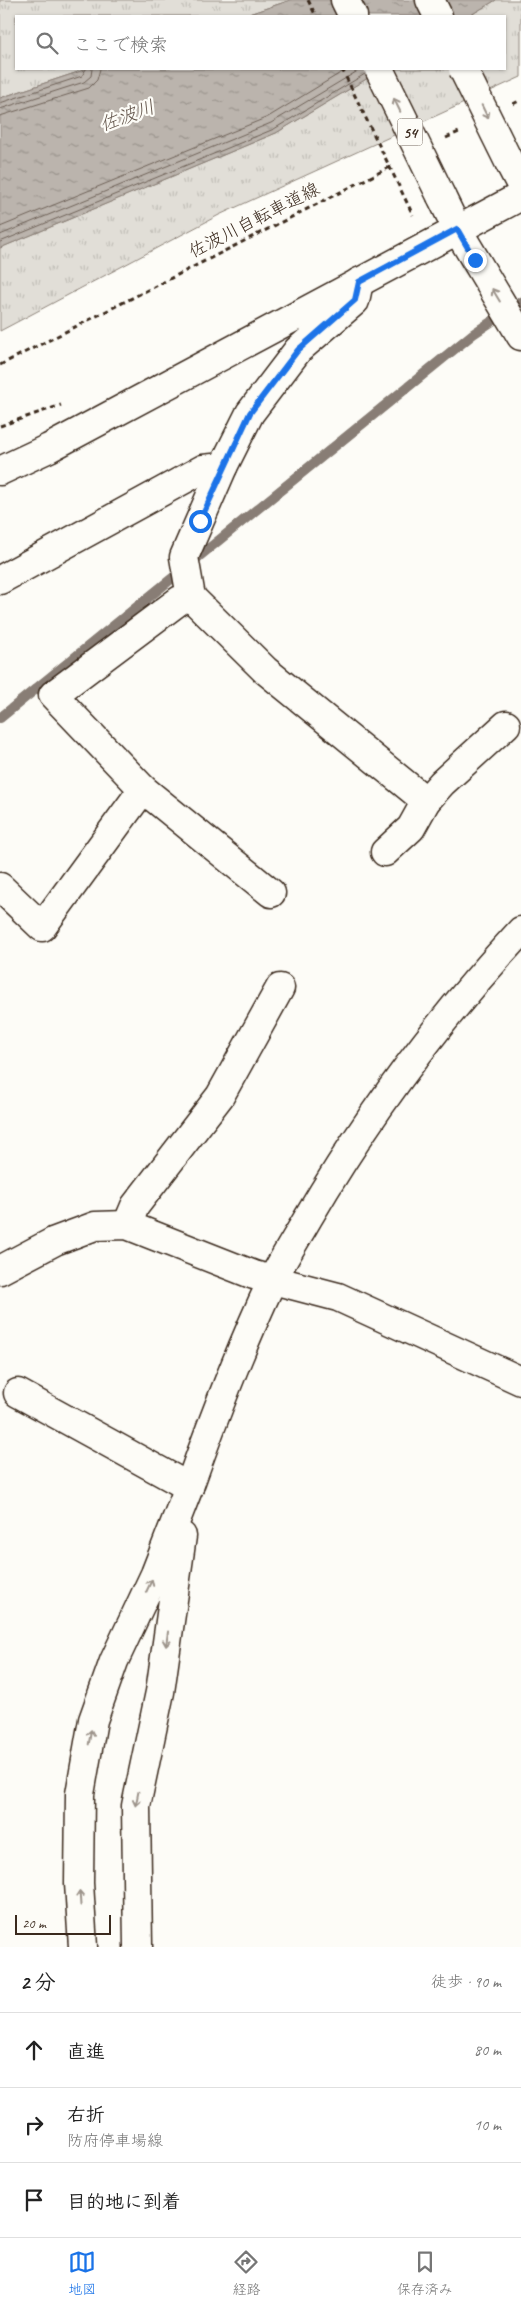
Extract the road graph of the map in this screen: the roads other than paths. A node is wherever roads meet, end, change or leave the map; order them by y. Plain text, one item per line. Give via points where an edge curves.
1 (345, 0) edge
2 (430, 0) edge
3 (352, 15) edge
4 (438, 15) edge
5 (379, 70) edge
6 (464, 70) edge
7 (516, 174) edge
8 (521, 196) edge
9 (457, 229) junction
10 (359, 282) junction
11 (521, 336) edge
12 (223, 466) junction
13 (0, 472) edge
14 (0, 580) edge
15 (191, 597) junction
16 (506, 726) dead end
17 (143, 789) junction
18 (426, 801) junction
19 (386, 852) dead end
20 (0, 887) edge
21 (271, 893) dead end
22 (521, 931) edge
23 (280, 988) dead end
24 (127, 1224) junction
25 (0, 1270) edge
26 (273, 1279) junction
27 (521, 1381) edge
28 (18, 1393) dead end
29 (189, 1487) junction
30 (83, 1947) edge
31 (138, 1947) edge

1 - 3 street
2 - 4 street
9 -> 5 street, 54, bridge
6 -> 7 street, bridge
8 - 9 street
9 - 10 street
11 -> 9 street, 54
10 - 12 street via 355,300 298,350 250,413
10 - 13 street
12 - 14 street via 203,469
12 - 15 street via 184,557
15 - 17 street via 180,600 53,695
15 - 18 street via 265,670
16 - 18 street via 442,782
17 - 20 street via 42,927
17 - 21 street
18 - 19 street via 411,828
22 - 26 street via 478,977 365,1125
23 - 24 street via 220,1096 135,1206
24 - 25 street via 95,1226 55,1240
24 - 26 street via 254,1275
26 - 27 street via 338,1297
26 - 29 street via 224,1388
28 - 29 street
30 -> 29 street via 79,1883 80,1794 93,1720 114,1661 155,1574
29 -> 31 street via 160,1692 136,1806

